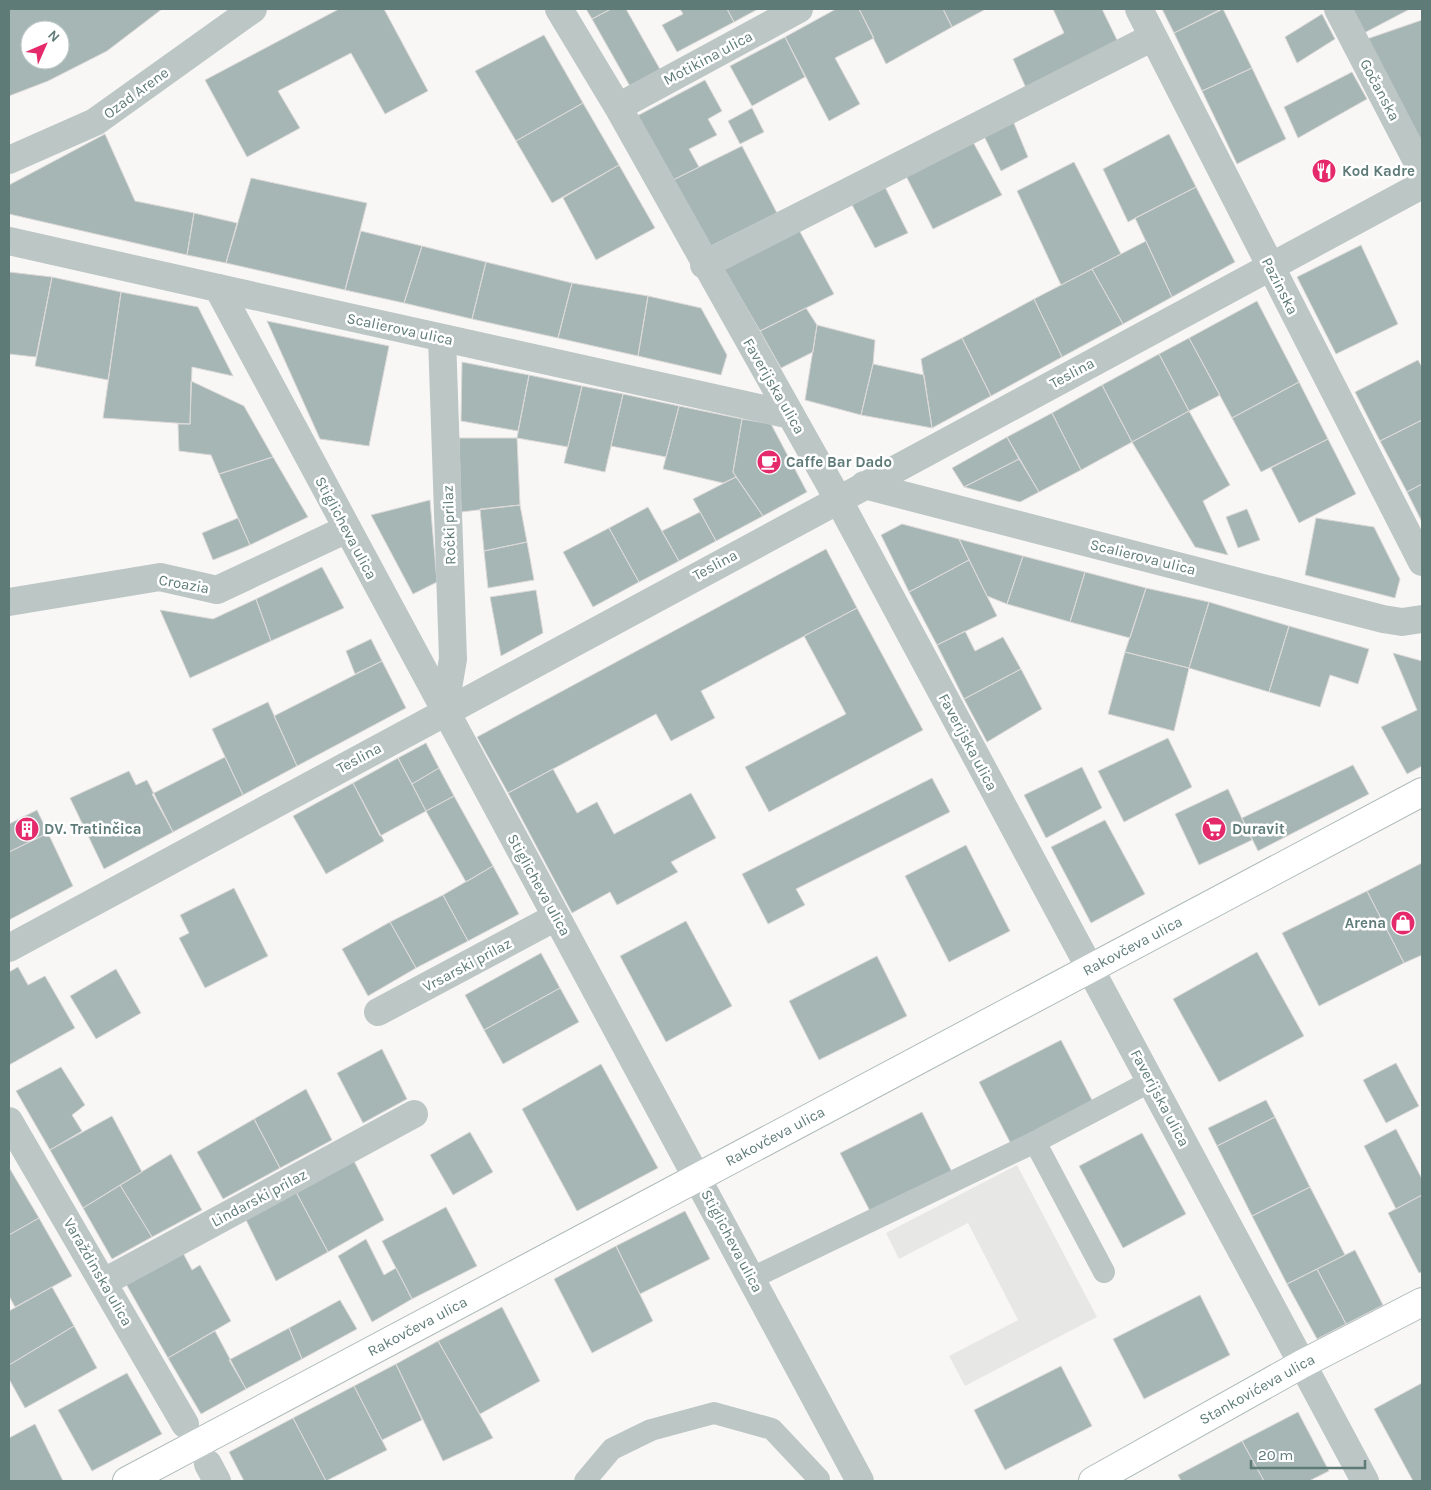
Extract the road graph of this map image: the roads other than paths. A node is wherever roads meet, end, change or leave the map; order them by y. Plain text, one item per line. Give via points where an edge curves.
1 (253, 9) edge
2 (559, 9) edge
3 (799, 9) edge
4 (1138, 9) edge
5 (1338, 9) edge
6 (1153, 37) junction
7 (618, 107) junction
8 (9, 160) edge
9 (1422, 171) edge
10 (1422, 185) edge
11 (9, 240) edge
12 (704, 264) junction
13 (1270, 267) junction
14 (218, 288) junction
15 (442, 338) junction
16 (792, 415) junction
17 (864, 485) junction
18 (838, 499) junction
19 (347, 529) junction
20 (1422, 562) edge
21 (9, 602) edge
22 (1422, 619) edge
23 (444, 711) junction
24 (1422, 792) edge
25 (556, 917) junction
26 (9, 948) edge
27 (1091, 970) junction
28 (378, 1012) dead end
29 (1151, 1082) junction
30 (414, 1114) dead end
31 (9, 1121) edge
32 (1035, 1142) junction
33 (698, 1179) junction
34 (1104, 1272) dead end
35 (752, 1278) junction
36 (104, 1282) junction
37 (1422, 1302) edge
38 (1302, 1364) junction
39 (185, 1424) dead end
40 (818, 1478) dead end
41 (127, 1481) edge
42 (585, 1481) edge
43 (860, 1481) edge
44 (1093, 1481) edge
45 (1365, 1481) edge

1 - 8 street, Ozad Arene via 95,122
2 - 7 street, Faverijska ulica
3 - 7 street, Motikina ulica
4 - 6 street, Pazinska
5 - 9 street, Gočanska
6 - 12 street
6 - 13 street, Pazinska
7 - 12 street, Faverijska ulica
10 - 13 street, Teslina
11 - 14 street, Scalierova ulica
12 - 16 street, Faverijska ulica
13 - 17 street, Teslina
13 - 20 street, Pazinska
14 - 15 street, Scalierova ulica
14 - 19 street, Stiglicheva ulica
15 - 16 street, Scalierova ulica
15 - 23 street, Ročki prilaz via 453,659
16 - 18 street, Faverijska ulica
17 - 18 street, Teslina
17 - 22 street, Scalierova ulica via 1383,619 1402,622
18 - 23 street, Teslina
18 - 27 street, Faverijska ulica
19 - 21 street, Croazia via 216,590 160,577
19 - 23 street, Stiglicheva ulica
23 - 25 street, Stiglicheva ulica
23 - 26 street, Teslina
24 - 27 main road, Rakovčeva ulica
25 - 28 street, Vrsarski prilaz
25 - 33 street, Stiglicheva ulica
27 - 29 street, Faverijska ulica
27 - 33 main road, Rakovčeva ulica
29 - 32 lane
29 - 38 street, Faverijska ulica
30 - 36 street, Lindarski prilaz
31 - 36 street, Varaždinska ulica
32 - 34 lane
32 - 35 lane
33 - 35 street, Stiglicheva ulica
33 - 41 main road, Rakovčeva ulica
35 - 43 street, Stiglicheva ulica
36 - 39 street, Varaždinska ulica
37 - 38 main road, Stankovićeva ulica
38 - 44 main road, Stankovićeva ulica
38 - 45 street, Faverijska ulica
40 - 42 lane via 772,1429 714,1413 651,1430 612,1449

